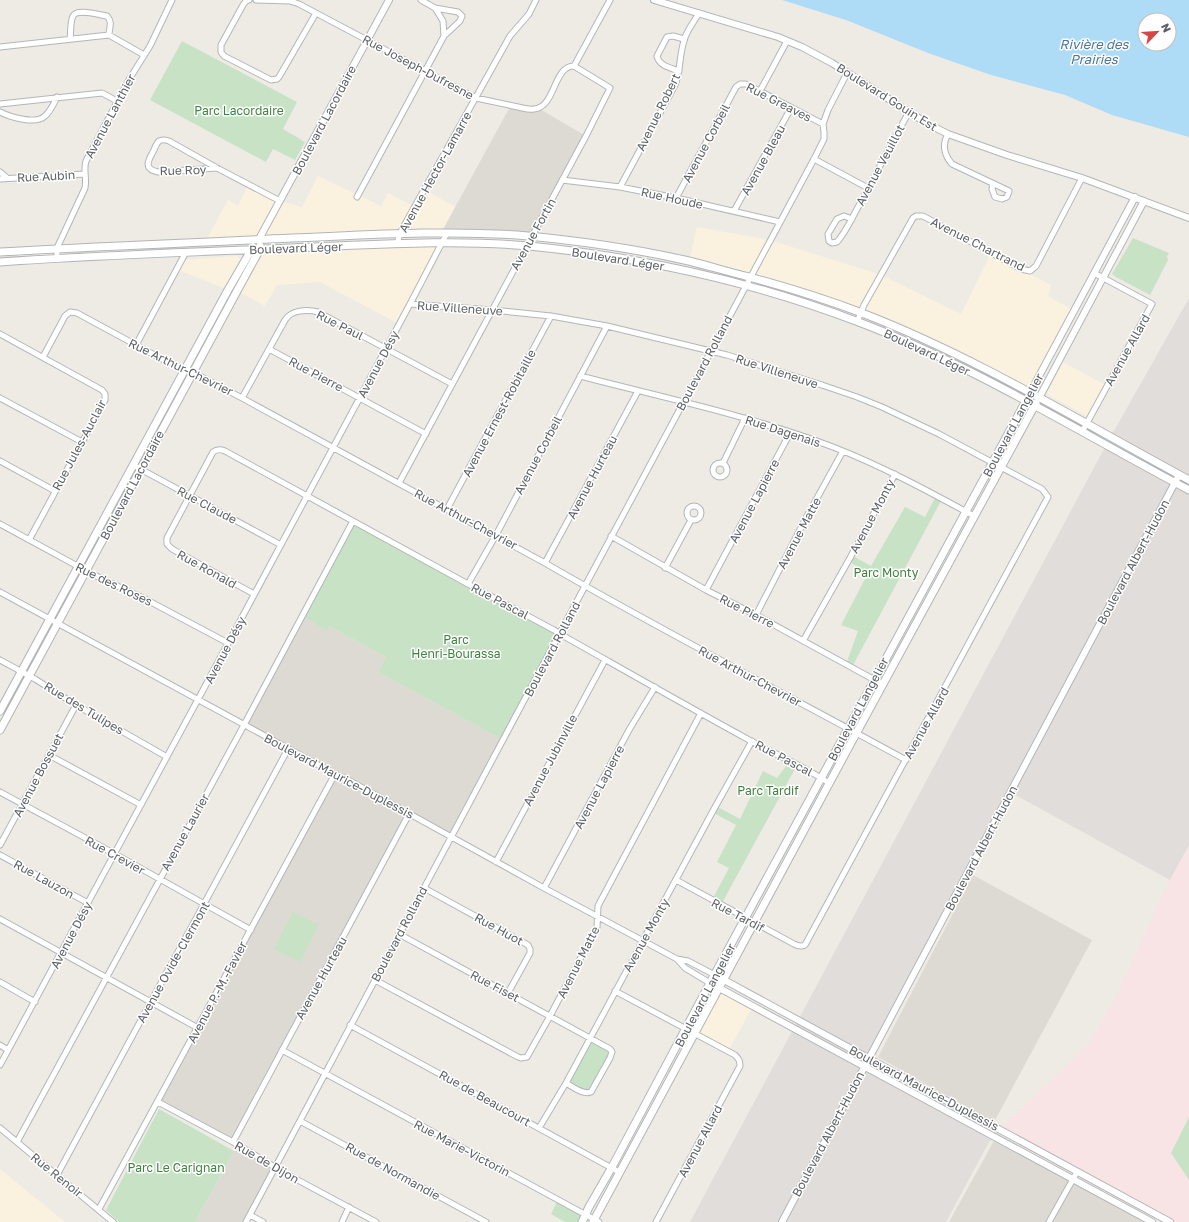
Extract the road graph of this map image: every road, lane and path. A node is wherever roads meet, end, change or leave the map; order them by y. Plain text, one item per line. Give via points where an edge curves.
1 (172, 0) edge
2 (249, 0) edge
3 (256, 0) edge
4 (389, 0) edge
5 (421, 0) edge
6 (536, 0) edge
7 (610, 0) edge
8 (654, 0) edge
9 (435, 8) junction
10 (316, 13) junction
11 (699, 13) junction
12 (110, 35) junction
13 (444, 36) junction
14 (70, 39) junction
15 (684, 39) junction
16 (367, 40) junction
17 (787, 41) junction
18 (0, 47) edge
19 (144, 55) junction
20 (574, 66) junction
21 (680, 71) junction
22 (425, 72) junction
23 (847, 73) junction
24 (736, 87) joint
25 (760, 90) junction
26 (57, 97) junction
27 (476, 98) junction
28 (117, 101) junction
29 (0, 104) edge
30 (791, 108) junction
31 (0, 112) edge
32 (909, 112) junction
33 (822, 124) junction
34 (948, 134) junction
35 (814, 159) junction
36 (217, 168) junction
37 (0, 172) edge
38 (84, 174) junction
39 (7, 178) junction
40 (1082, 178) junction
41 (0, 179) edge
42 (562, 180) junction
43 (993, 184) dead end
44 (620, 187) junction
45 (868, 188) junction
46 (357, 197) dead end
47 (1135, 197) junction
48 (676, 198) junction
49 (1144, 200) junction
50 (280, 201) junction
51 (734, 211) junction
52 (1189, 218) edge
53 (852, 219) junction
54 (780, 222) junction
55 (447, 233) junction
56 (400, 234) junction
57 (531, 237) junction
58 (259, 239) junction
59 (443, 243) junction
60 (397, 244) junction
61 (526, 246) junction
62 (57, 248) junction
63 (260, 249) junction
64 (250, 250) junction
65 (0, 252) edge
66 (186, 252) junction
67 (57, 258) junction
68 (0, 262) edge
69 (1094, 273) junction
70 (750, 277) junction
71 (1102, 277) junction
72 (746, 286) junction
73 (410, 304) junction
74 (492, 310) junction
75 (861, 313) junction
76 (551, 316) junction
77 (857, 322) junction
78 (607, 326) junction
79 (0, 334) edge
80 (136, 345) junction
81 (269, 349) junction
82 (386, 349) junction
83 (711, 351) junction
84 (43, 358) junction
85 (972, 362) junction
86 (185, 369) junction
87 (968, 370) junction
88 (193, 373) junction
89 (580, 376) junction
90 (452, 384) junction
91 (638, 391) junction
92 (1030, 393) junction
93 (0, 398) edge
94 (242, 398) junction
95 (360, 398) junction
96 (1039, 398) junction
97 (683, 401) junction
98 (1025, 402) junction
99 (1034, 406) junction
100 (745, 418) junction
101 (1086, 424) junction
102 (1082, 432) junction
103 (790, 433) junction
104 (426, 434) junction
105 (82, 442) junction
106 (333, 447) junction
107 (843, 451) junction
108 (0, 461) edge
109 (723, 463) dead end
110 (992, 463) junction
111 (133, 465) junction
112 (1000, 467) junction
113 (141, 470) junction
114 (894, 474) junction
115 (1179, 474) junction
116 (1189, 480) edge
117 (1175, 482) junction
118 (399, 483) junction
119 (1189, 490) edge
120 (55, 491) junction
121 (189, 496) junction
122 (307, 496) junction
123 (1048, 497) joint
124 (447, 509) junction
125 (966, 512) junction
126 (974, 516) junction
127 (691, 520) dead end
128 (353, 521) junction
129 (0, 524) edge
130 (496, 535) junction
131 (611, 536) junction
132 (29, 540) junction
133 (281, 545) junction
134 (546, 562) junction
135 (78, 567) junction
136 (665, 568) junction
137 (86, 571) junction
138 (468, 584) junction
139 (585, 586) junction
140 (706, 590) junction
141 (0, 592) edge
142 (254, 594) junction
143 (756, 615) junction
144 (50, 619) junction
145 (58, 623) junction
146 (560, 634) junction
147 (803, 641) junction
148 (228, 643) junction
149 (0, 660) edge
150 (605, 660) junction
151 (21, 671) junction
152 (29, 676) junction
153 (874, 680) junction
154 (882, 684) junction
155 (655, 687) junction
156 (198, 700) junction
157 (76, 704) junction
158 (0, 711) edge
159 (701, 713) junction
160 (244, 725) junction
161 (848, 729) junction
162 (0, 730) edge
163 (856, 733) junction
164 (752, 741) junction
165 (288, 749) junction
166 (48, 756) junction
167 (167, 757) junction
168 (906, 760) junction
169 (335, 774) junction
170 (821, 778) junction
171 (829, 783) junction
172 (0, 792) edge
173 (22, 804) junction
174 (141, 805) junction
175 (409, 814) junction
176 (451, 837) junction
177 (0, 845) edge
178 (115, 854) junction
179 (0, 855) edge
180 (496, 862) junction
181 (160, 879) junction
182 (676, 880) junction
183 (424, 888) junction
184 (544, 888) junction
185 (88, 903) junction
186 (205, 904) junction
187 (598, 917) junction
188 (746, 918) junction
189 (0, 919) edge
190 (754, 923) junction
191 (251, 930) junction
192 (399, 934) junction
193 (643, 941) junction
194 (802, 946) joint
195 (61, 952) junction
196 (677, 959) junction
197 (715, 975) junction
198 (107, 978) junction
199 (375, 980) junction
200 (723, 980) junction
201 (0, 982) edge
202 (710, 982) junction
203 (719, 987) junction
204 (615, 991) junction
205 (508, 993) junction
206 (35, 1002) junction
207 (151, 1002) junction
208 (550, 1016) junction
209 (350, 1025) junction
210 (198, 1028) junction
211 (686, 1029) junction
212 (694, 1034) junction
213 (590, 1038) junction
214 (0, 1045) edge
215 (8, 1050) junction
216 (282, 1050) junction
217 (869, 1058) junction
218 (0, 1065) edge
219 (865, 1066) junction
220 (325, 1074) junction
221 (566, 1083) junction
222 (158, 1102) junction
223 (300, 1121) junction
224 (0, 1128) edge
225 (539, 1128) junction
226 (17, 1142) junction
227 (233, 1142) junction
228 (275, 1167) junction
229 (612, 1168) junction
230 (619, 1172) junction
231 (1077, 1172) junction
232 (57, 1175) junction
233 (1073, 1179) junction
234 (350, 1207) junction
235 (99, 1209) junction
236 (586, 1214) junction
237 (250, 1215) junction
238 (595, 1221) edge
239 (113, 1222) edge
240 (246, 1222) edge
241 (262, 1222) edge
242 (342, 1222) edge
243 (376, 1222) edge
244 (486, 1222) edge
245 (582, 1222) edge
246 (656, 1222) edge
247 (782, 1222) edge
248 (1049, 1222) edge
249 (1152, 1222) edge
250 (1170, 1222) edge

1 - 19 street, Avenue Lanthier
2 - 10 street via 243,5 221,45 221,52 224,56 271,80 279,77
3 - 10 street, Rue Joseph-Dufresne via 294,2
4 - 16 street, Boulevard Lacordaire
5 - 9 street
6 - 27 street, Avenue Hector-Lamarre via 529,14 510,36
7 - 20 street
8 - 11 street, Boulevard Gouin Est
9 - 13 street via 443,21
9 - 13 street via 458,12 462,16
10 - 16 street, Rue Joseph-Dufresne
11 - 15 street, Avenue Robert
11 - 17 street, Boulevard Gouin Est
12 - 14 street
12 - 14 street via 111,23 107,16 79,12 72,18
12 - 19 street
13 - 22 street
14 - 18 street
15 - 21 street, Avenue Robert
15 - 21 street via 667,37 657,56 661,63
16 - 22 street, Rue Joseph-Dufresne
16 - 50 street, Boulevard Lacordaire
17 - 23 street, Boulevard Gouin Est via 818,55
17 - 25 street
19 - 28 street, Avenue Lanthier
20 - 27 street, Rue Joseph-Dufresne via 562,71 547,101 534,109
20 - 42 street, Avenue Fortin via 610,88
21 - 44 street, Avenue Robert
22 - 27 street, Rue Joseph-Dufresne
22 - 46 street
23 - 32 street, Boulevard Gouin Est
23 - 33 street, Boulevard Rolland
24 - 25 street, Rue Greaves via 743,83
24 - 48 street, Avenue Corbeil
25 - 30 street, Rue Greaves
26 - 28 street via 102,93
26 - 29 street
26 - 31 street via 49,112 41,118 21,119
27 - 56 street, Avenue Hector-Lamarre
28 - 38 street, Avenue Lanthier via 86,161
30 - 33 street, Rue Greaves
30 - 51 street, Avenue Bleau
32 - 34 street, Boulevard Gouin Est
32 - 45 street, Avenue Veuillot
33 - 35 street, Boulevard Rolland via 824,138
34 - 40 street, Boulevard Gouin Est
34 - 43 street via 944,148 952,164
35 - 45 street
35 - 54 street, Boulevard Rolland
36 - 36 street, Rue Roy via 166,140 158,143 148,164 151,170 158,172
36 - 50 street, Rue Roy
37 - 39 street, Rue Aubin
38 - 39 street, Rue Aubin
38 - 62 street, Avenue Lanthier via 85,188
39 - 41 street, Rue Aubin
40 - 47 street, Boulevard Gouin Est
40 - 75 street, Avenue Chartrand via 1036,266 1030,271 1021,269 923,216 916,216
42 - 44 street, Rue Houde
42 - 57 street, Avenue Fortin
44 - 48 street, Rue Houde
45 - 53 street, Avenue Veuillot
47 - 49 street, Boulevard Gouin Est
47 - 69 street, Boulevard Langelier
48 - 51 street, Rue Houde
49 - 52 street, Boulevard Gouin Est
49 - 71 street, Boulevard Langelier
50 - 58 street, Boulevard Lacordaire
51 - 54 street, Rue Houde
53 - 53 street, Avenue Veuillot via 838,240 835,243 830,242 828,236 837,219 844,216
54 - 70 street, Boulevard Rolland
55 - 56 main road, Boulevard Léger
55 - 57 main road, Boulevard Léger
55 - 59 street, Avenue Désy
56 - 58 main road, Boulevard Léger
56 - 60 street, Avenue Hector-Lamarre
57 - 61 street, Avenue Fortin
57 - 70 main road, Boulevard Léger via 647,253
58 - 62 main road, Boulevard Léger
58 - 63 main road
58 - 64 main road, Boulevard Lacordaire
59 - 60 main road, Boulevard Léger
59 - 61 main road, Boulevard Léger
59 - 73 street, Avenue Désy
60 - 63 main road, Boulevard Léger
61 - 72 main road, Boulevard Léger via 638,261
61 - 74 street, Avenue Fortin
62 - 65 main road, Boulevard Léger
62 - 67 street, Avenue Lanthier
63 - 64 main road, Boulevard Léger
63 - 88 main road, Boulevard Lacordaire
64 - 66 main road, Boulevard Léger
64 - 86 main road, Boulevard Lacordaire
66 - 67 main road, Boulevard Léger
66 - 80 street
67 - 68 main road, Boulevard Léger
69 - 71 street, Avenue Allard
69 - 92 street, Boulevard Langelier
70 - 72 street, Boulevard Rolland
70 - 75 main road, Boulevard Léger
71 - 96 street, Boulevard Langelier
71 - 101 street, Avenue Allard via 1152,304
72 - 77 main road, Boulevard Léger via 808,304
72 - 83 street, Boulevard Rolland
73 - 74 street, Rue Villeneuve
73 - 82 street, Avenue Désy
74 - 76 street, Rue Villeneuve
74 - 90 street, Avenue Fortin
75 - 77 street, Avenue Chartrand
75 - 85 main road, Boulevard Léger
76 - 78 street, Rue Villeneuve
76 - 124 street, Avenue Ernest-Robitaille
77 - 87 main road, Boulevard Léger
78 - 83 street, Rue Villeneuve
78 - 89 street, Avenue Corbeil
79 - 84 street, Rue Jules-Auclair
80 - 84 street, Rue Arthur-Chevrier via 77,313 70,312 65,316
80 - 86 street, Rue Arthur-Chevrier
81 - 82 street, Rue Paul via 289,315 314,311
81 - 94 street, Rue Paul
81 - 95 street, Rue Pierre
82 - 90 street, Rue Paul
82 - 95 street, Avenue Désy
83 - 97 street, Boulevard Rolland
83 - 110 street, Rue Villeneuve via 857,397 927,428
84 - 105 street, Rue Jules-Auclair via 106,394
85 - 87 main road
85 - 92 main road, Boulevard Léger
86 - 88 street, Rue Arthur-Chevrier
86 - 111 main road, Boulevard Lacordaire
87 - 98 main road, Boulevard Léger
88 - 94 street, Rue Arthur-Chevrier
88 - 113 main road, Boulevard Lacordaire
89 - 91 street, Rue Dagenais
89 - 130 street, Avenue Corbeil
90 - 104 street, Avenue Fortin
91 - 97 street, Rue Dagenais
91 - 134 street, Avenue Hurteau
92 - 96 main road, Boulevard Léger
92 - 98 main road, Boulevard Langelier
93 - 105 street
94 - 106 street, Rue Arthur-Chevrier
95 - 104 street, Rue Pierre
95 - 106 street, Avenue Désy
96 - 99 main road, Boulevard Langelier
96 - 101 main road, Boulevard Léger
97 - 100 street, Rue Dagenais
97 - 131 street, Boulevard Rolland
98 - 99 main road, Boulevard Léger
98 - 110 main road, Boulevard Langelier
99 - 102 main road, Boulevard Léger
99 - 112 main road, Boulevard Langelier
100 - 103 street, Rue Dagenais
100 - 109 street
101 - 102 street, Avenue Allard
101 - 115 main road, Boulevard Léger
102 - 117 main road, Boulevard Léger
103 - 107 street, Rue Dagenais
103 - 140 street, Avenue Lapierre
104 - 118 street, Avenue Fortin
105 - 120 street, Rue Jules-Auclair
106 - 118 street, Rue Arthur-Chevrier
106 - 122 street, Avenue Désy
107 - 114 street, Rue Dagenais
107 - 143 street, Avenue Matte
108 - 120 street
110 - 112 street, Rue Villeneuve
110 - 125 main road, Boulevard Langelier
111 - 113 street, Rue Claude
111 - 135 main road, Boulevard Lacordaire
112 - 123 street, Rue Villeneuve via 1042,489
112 - 126 main road, Boulevard Langelier
113 - 121 street, Rue Claude
113 - 137 main road, Boulevard Lacordaire
114 - 125 street, Rue Dagenais
114 - 147 street, Avenue Monty
115 - 116 main road, Boulevard Léger
115 - 117 street, Boulevard Albert-Hudon
117 - 119 main road, Boulevard Léger
117 - 217 street, Boulevard Albert-Hudon
118 - 124 street, Rue Arthur-Chevrier
120 - 132 street, Rue Jules-Auclair
121 - 122 street, Rue Pascal via 213,452 220,449
121 - 133 street, Rue Claude
121 - 142 street, Rue Ronald via 167,538 167,544
122 - 128 street, Rue Pascal
122 - 133 street, Avenue Désy
123 - 168 street, Avenue Allard
124 - 130 street, Rue Arthur-Chevrier
125 - 126 street, Rue Dagenais
125 - 153 main road, Boulevard Langelier
126 - 154 main road, Boulevard Langelier
127 - 136 street
128 - 138 street, Rue Pascal
128 - 160 street, Avenue Laurier
129 - 132 street, Rue des Roses
130 - 134 street, Rue Arthur-Chevrier
130 - 138 street, Avenue Corbeil
131 - 136 street, Rue Pierre
131 - 139 street, Boulevard Rolland
132 - 135 street, Rue des Roses
133 - 142 street, Avenue Désy
134 - 139 street, Rue Arthur-Chevrier
135 - 137 street, Rue des Roses
135 - 144 main road, Boulevard Lacordaire
136 - 140 street, Rue Pierre
137 - 145 main road, Boulevard Lacordaire
137 - 148 street, Rue des Roses
138 - 146 street, Rue Pascal
139 - 146 street, Boulevard Rolland
139 - 161 street, Rue Arthur-Chevrier
140 - 143 street, Rue Pierre
141 - 144 street, Boulevard Maurice-Duplessis
142 - 148 street, Avenue Désy
143 - 147 street, Rue Pierre
144 - 145 street, Boulevard Maurice-Duplessis
144 - 151 main road, Boulevard Lacordaire
145 - 152 main road, Boulevard Lacordaire
145 - 156 street, Boulevard Maurice-Duplessis
146 - 150 street, Rue Pascal
146 - 176 street, Boulevard Rolland
147 - 153 street, Rue Pierre
148 - 156 street, Avenue Désy
149 - 151 street, Rue des Tulipes
150 - 155 street, Rue Pascal
150 - 180 street, Avenue Jubinville
151 - 152 street, Rue des Tulipes
151 - 158 main road, Boulevard Lacordaire
152 - 157 street, Rue des Tulipes
152 - 162 main road, Boulevard Lacordaire
153 - 154 street, Rue Pierre
153 - 161 main road, Boulevard Langelier
154 - 163 main road, Boulevard Langelier
155 - 159 street, Rue Pascal
155 - 184 street, Avenue Lapierre
156 - 160 street, Boulevard Maurice-Duplessis
156 - 167 street, Avenue Désy
157 - 166 street, Avenue Bossuet
157 - 167 street, Rue des Tulipes
159 - 164 street, Rue Pascal
159 - 187 street, Avenue Matte via 598,906
160 - 165 street, Boulevard Maurice-Duplessis
160 - 181 street, Avenue Laurier
161 - 163 street, Rue Arthur-Chevrier
161 - 170 main road, Boulevard Langelier
163 - 168 street, Rue Arthur-Chevrier
163 - 171 main road, Boulevard Langelier
164 - 170 street, Rue Pascal
164 - 182 street, Avenue Monty
165 - 169 street, Boulevard Maurice-Duplessis
165 - 186 street, Avenue Ovide-Clermont
166 - 173 street, Avenue Bossuet
166 - 174 street
167 - 174 street, Avenue Désy
168 - 194 street, Avenue Allard via 807,942
169 - 175 street, Boulevard Maurice-Duplessis
169 - 191 street, Avenue P.-M.-Favier
170 - 171 street, Rue Pascal
170 - 188 main road, Boulevard Langelier
171 - 190 main road, Boulevard Langelier
172 - 173 street, Rue Crevier
173 - 177 street, Avenue Bossuet
173 - 178 street, Rue Crevier
174 - 178 street, Avenue Désy
175 - 176 street, Boulevard Maurice-Duplessis
175 - 216 street, Avenue Hurteau
176 - 180 street, Boulevard Maurice-Duplessis
176 - 183 street, Boulevard Rolland
178 - 181 street, Rue Crevier
178 - 185 street, Avenue Désy
179 - 185 street, Rue Lauzon
180 - 184 street, Boulevard Maurice-Duplessis
181 - 186 street, Rue Crevier
181 - 198 street, Avenue Laurier
182 - 188 street, Rue Tardif
182 - 193 street, Avenue Monty
183 - 192 street, Boulevard Rolland
183 - 205 street, Rue Huot via 528,945 530,953
184 - 187 street, Boulevard Maurice-Duplessis
185 - 195 street, Avenue Désy
186 - 191 street, Rue Crevier
186 - 207 street, Avenue Ovide-Clermont
187 - 193 street, Boulevard Maurice-Duplessis
187 - 208 street, Avenue Matte via 597,927
188 - 190 street, Rue Tardif
188 - 197 main road, Boulevard Langelier
189 - 195 street
190 - 194 street, Rue Tardif
190 - 200 main road, Boulevard Langelier
191 - 210 street, Avenue P.-M.-Favier
192 - 199 street, Boulevard Rolland
192 - 205 street, Rue Fiset
193 - 196 street, Boulevard Maurice-Duplessis
193 - 204 street, Avenue Monty
195 - 198 street
195 - 206 street, Avenue Désy
196 - 197 street, Boulevard Maurice-Duplessis via 688,961
196 - 202 street, Boulevard Maurice-Duplessis via 685,968
197 - 200 street, Boulevard Maurice-Duplessis
197 - 202 main road, Boulevard Langelier
198 - 207 street
198 - 226 street, Avenue Laurier
199 - 208 street, Avenue Matte via 521,1058 529,1055
199 - 209 street, Boulevard Rolland
200 - 203 main road, Boulevard Langelier
200 - 217 street, Boulevard Maurice-Duplessis
201 - 206 street
202 - 203 street, Boulevard Maurice-Duplessis
202 - 211 main road, Boulevard Langelier
203 - 212 main road, Boulevard Langelier
203 - 219 street, Boulevard Maurice-Duplessis
204 - 211 street
204 - 213 street, Avenue Monty
205 - 208 street, Rue Fiset
206 - 215 street, Avenue Désy
207 - 210 street
207 - 232 street, Avenue Ovide-Clermont
208 - 213 street, Rue Fiset
209 - 220 street, Boulevard Rolland
209 - 225 street, Rue de Beaucourt
210 - 222 street, Avenue P.-M.-Favier
211 - 212 street
211 - 229 main road, Boulevard Langelier
212 - 230 main road, Boulevard Langelier
212 - 246 street, Avenue Allard via 735,1055 740,1066
213 - 221 street, Avenue Monty
213 - 221 street, Rue Fiset via 610,1049 610,1058 591,1092 583,1093
214 - 215 street
215 - 218 street, Avenue Désy
216 - 220 street, Rue Marie-Victorin
216 - 227 street, Avenue Hurteau
217 - 219 street, Boulevard Albert-Hudon
217 - 231 street, Boulevard Maurice-Duplessis
219 - 233 street, Boulevard Maurice-Duplessis
219 - 247 street, Boulevard Albert-Hudon
220 - 223 street, Boulevard Rolland
220 - 236 street, Rue Marie-Victorin
221 - 225 street, Avenue Monty
222 - 227 street, Rue de Dijon
222 - 235 street, Avenue P.-M.-Favier
223 - 228 street, Boulevard Rolland
223 - 244 street, Rue de Normandie
224 - 226 street, Rue Renoir
225 - 229 street, Rue de Beaucourt
226 - 232 street, Rue Renoir
227 - 228 street, Rue de Dijon
228 - 234 street, Rue de Dijon
228 - 237 street, Boulevard Rolland
229 - 230 street, Rue de Beaucourt
229 - 236 main road, Boulevard Langelier
230 - 238 main road, Boulevard Langelier
231 - 233 street
231 - 250 street, Boulevard Maurice-Duplessis
232 - 235 street, Rue Renoir
233 - 248 street
233 - 249 street, Boulevard Maurice-Duplessis
234 - 242 street
234 - 243 street, Rue de Dijon
235 - 239 street, Rue Renoir
236 - 238 street, Rue Marie-Victorin
236 - 245 main road, Boulevard Langelier
237 - 240 street, Boulevard Rolland
237 - 241 street

